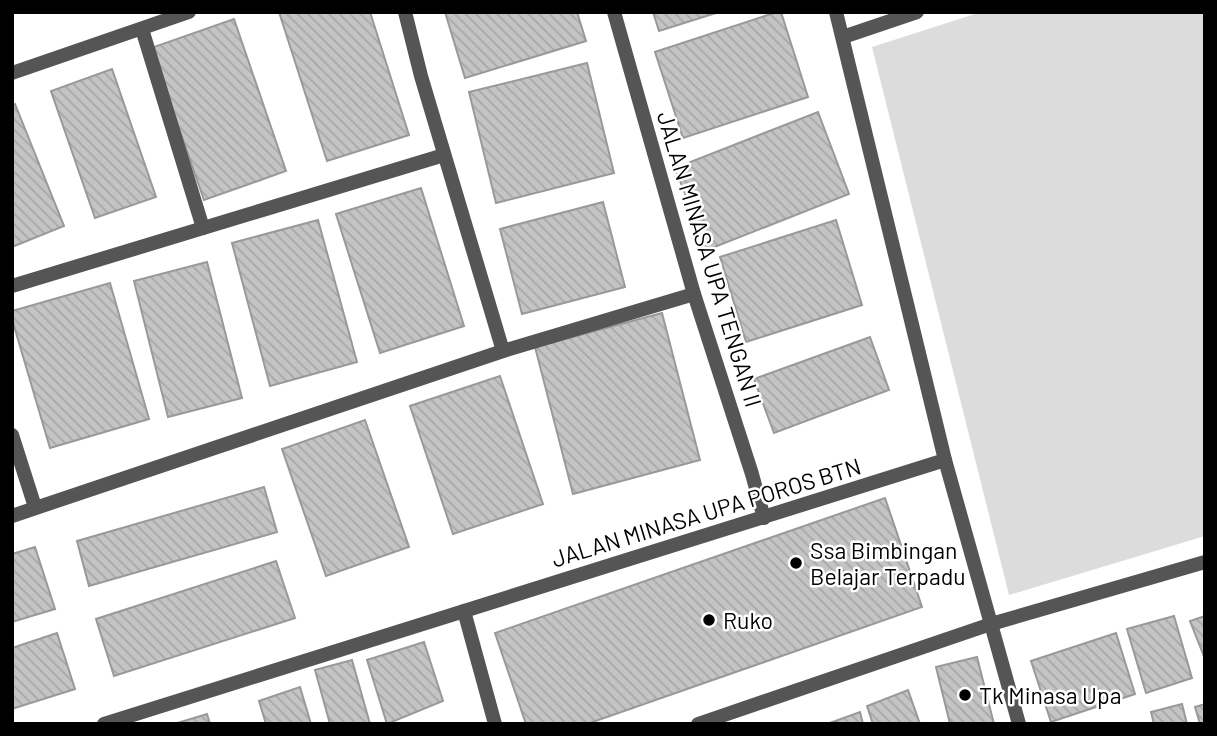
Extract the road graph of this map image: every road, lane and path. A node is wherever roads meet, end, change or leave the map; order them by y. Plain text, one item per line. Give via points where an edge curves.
1 (189, 12) edge
2 (405, 12) edge
3 (614, 12) edge
4 (836, 12) edge
5 (917, 12) edge
6 (142, 29) junction
7 (843, 37) junction
8 (12, 73) edge
9 (444, 156) junction
10 (203, 228) junction
11 (12, 286) edge
12 (694, 294) junction
13 (503, 351) junction
14 (12, 435) edge
15 (946, 460) junction
16 (35, 508) junction
17 (12, 516) edge
18 (764, 518) junction
19 (1205, 562) edge
20 (464, 611) junction
21 (990, 624) junction
22 (104, 724) edge
23 (495, 724) edge
24 (698, 724) edge
25 (1019, 724) edge

1 - 6 street
2 - 9 street
3 - 12 street, JALAN MINASA UPA TENGAN II
4 - 7 street
5 - 7 street
6 - 8 street
6 - 10 street
7 - 15 street
9 - 10 street
9 - 13 street
10 - 11 street
12 - 13 street
12 - 18 street, JALAN MINASA UPA TENGAN II
13 - 16 street
14 - 16 street
15 - 18 street, JALAN MINASA UPA POROS BTN
15 - 21 street
16 - 17 street
18 - 20 street, JALAN MINASA UPA POROS BTN
19 - 21 street
20 - 22 street, JALAN MINASA UPA POROS BTN
20 - 23 street
21 - 24 street
21 - 25 street

